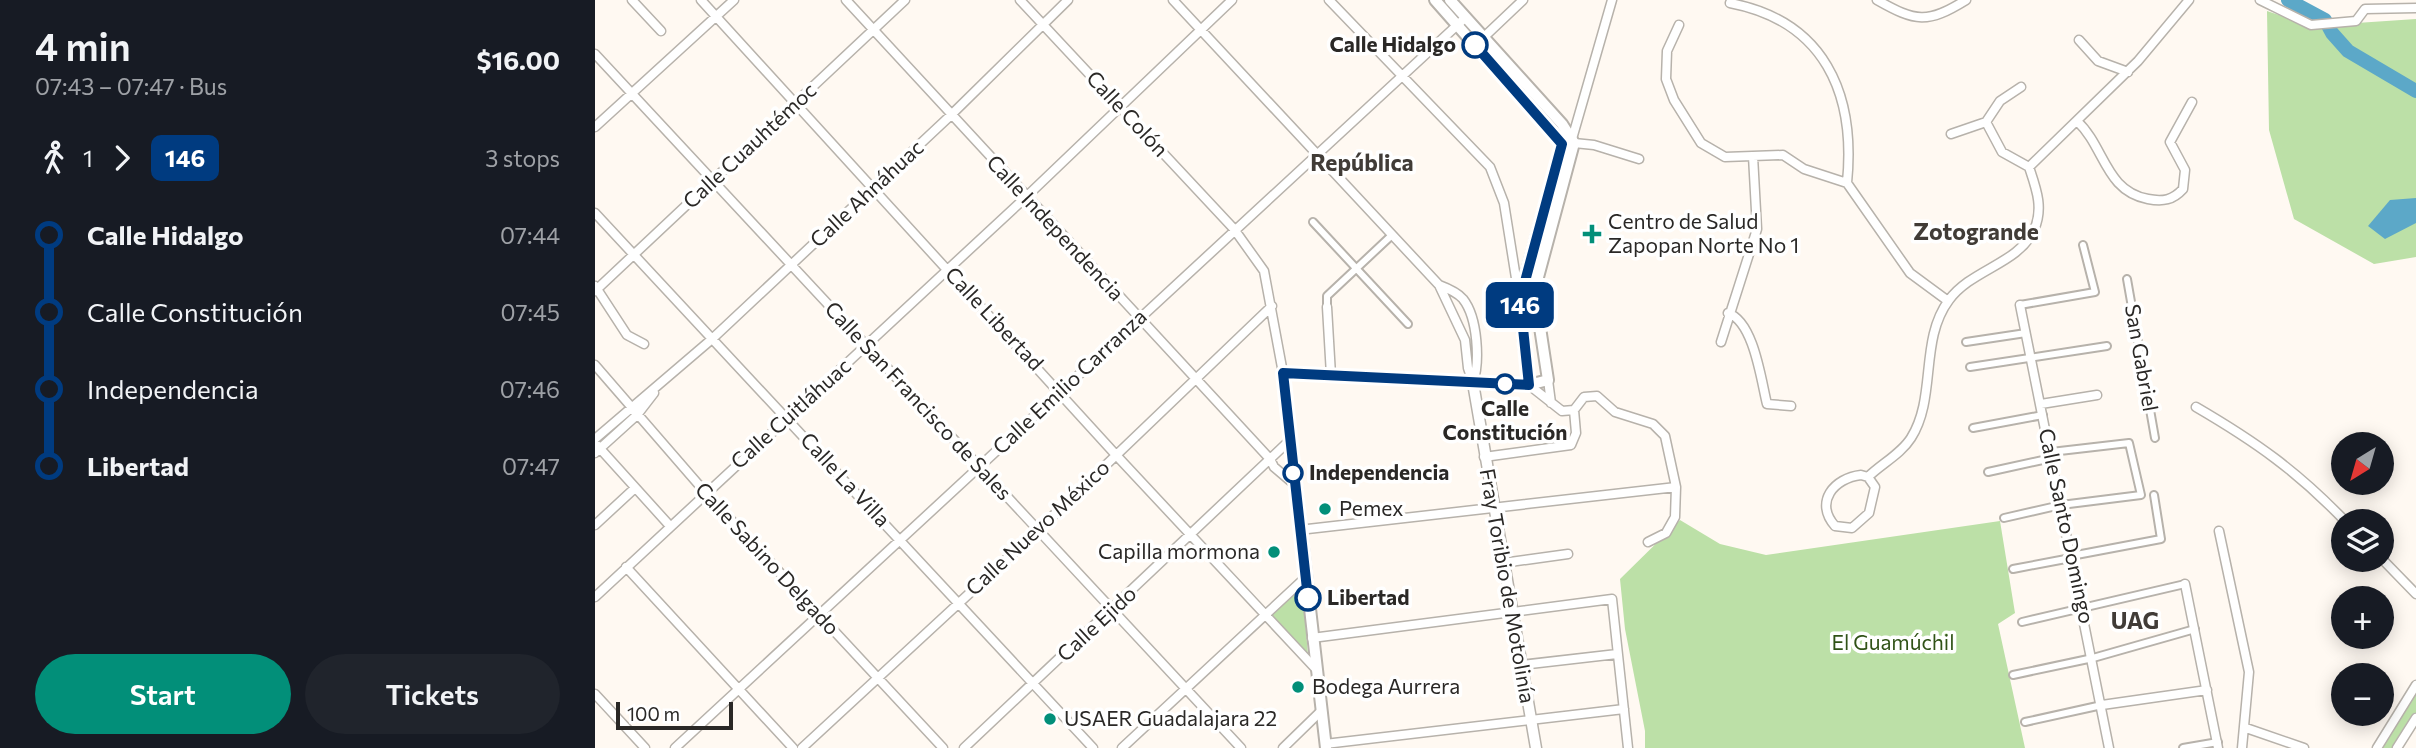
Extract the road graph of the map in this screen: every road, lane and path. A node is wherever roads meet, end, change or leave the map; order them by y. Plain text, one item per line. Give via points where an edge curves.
1 (632, 0) edge
2 (701, 0) edge
3 (734, 0) edge
4 (846, 0) edge
5 (905, 0) edge
6 (1020, 0) edge
7 (1068, 0) edge
8 (1173, 0) edge
9 (1232, 0) edge
10 (1329, 0) edge
11 (1435, 0) edge
12 (1450, 0) edge
13 (1523, 0) edge
14 (1612, 0) edge
15 (1877, 0) edge
16 (1889, 0) edge
17 (1966, 0) edge
18 (2189, 0) edge
19 (2260, 1) edge
20 (1730, 3) dead end
21 (2416, 8) edge
22 (1894, 10) junction
23 (716, 16) junction
24 (1462, 21) junction
25 (1043, 24) junction
26 (1679, 25) dead end
27 (1201, 30) junction
28 (660, 31) dead end
29 (874, 31) junction
30 (1484, 37) junction
31 (2079, 40) dead end
32 (595, 54) edge
33 (2128, 72) junction
34 (1401, 77) junction
35 (2021, 87) dead end
36 (632, 93) junction
37 (1533, 100) junction
38 (795, 103) junction
39 (2192, 103) dead end
40 (1121, 108) junction
41 (950, 116) junction
42 (2077, 121) junction
43 (1986, 122) junction
44 (595, 127) edge
45 (1951, 134) dead end
46 (1573, 141) junction
47 (1315, 154) junction
48 (1753, 156) junction
49 (1639, 159) dead end
50 (2029, 167) junction
51 (713, 180) junction
52 (1847, 183) junction
53 (873, 187) junction
54 (1027, 197) junction
55 (595, 213) edge
56 (1313, 222) dead end
57 (1234, 229) junction
58 (1392, 235) junction
59 (2083, 245) dead end
60 (634, 254) junction
61 (791, 264) junction
62 (948, 269) junction
63 (1356, 269) junction
64 (2127, 279) dead end
65 (1439, 285) junction
66 (596, 289) edge
67 (1520, 300) junction
68 (1948, 301) junction
69 (2020, 305) joint
70 (1272, 306) junction
71 (1327, 307) joint
72 (1728, 313) junction
73 (1138, 319) junction
74 (1408, 324) dead end
75 (2026, 333) junction
76 (712, 339) junction
77 (1721, 342) dead end
78 (1966, 342) dead end
79 (644, 344) dead end
80 (866, 346) junction
81 (2107, 346) dead end
82 (2031, 358) junction
83 (595, 365) edge
84 (1970, 367) dead end
85 (1283, 373) junction
86 (1331, 375) junction
87 (1548, 380) junction
88 (1196, 381) junction
89 (662, 383) junction
90 (1473, 383) junction
91 (1529, 385) junction
92 (1060, 391) junction
93 (2097, 395) dead end
94 (1551, 402) junction
95 (2041, 404) junction
96 (1791, 406) dead end
97 (630, 407) junction
98 (2196, 407) dead end
99 (1574, 410) junction
100 (637, 415) junction
101 (2043, 415) junction
102 (786, 418) junction
103 (1973, 428) dead end
104 (2154, 438) dead end
105 (1289, 441) junction
106 (596, 446) edge
107 (1116, 455) junction
108 (2051, 455) junction
109 (1485, 457) junction
110 (1270, 458) junction
111 (978, 467) junction
112 (1988, 472) dead end
113 (1868, 477) junction
114 (1294, 484) junction
115 (1675, 487) junction
116 (635, 488) junction
117 (705, 492) junction
118 (2154, 495) dead end
119 (2061, 505) junction
120 (1493, 508) junction
121 (2333, 509) edge
122 (2004, 518) dead end
123 (595, 524) edge
124 (670, 526) junction
125 (1299, 530) junction
126 (1037, 531) junction
127 (2219, 531) dead end
128 (1192, 536) junction
129 (901, 539) junction
130 (1648, 542) dead end
131 (1568, 554) dead end
132 (2071, 557) junction
133 (1503, 563) junction
134 (626, 567) junction
135 (2013, 569) dead end
136 (2394, 571) edge
137 (1305, 578) junction
138 (2185, 584) joint
139 (2416, 594) edge
140 (595, 597) edge
141 (958, 602) junction
142 (2082, 606) junction
143 (1111, 610) junction
144 (1512, 611) junction
145 (1265, 614) junction
146 (818, 615) junction
147 (2022, 622) dead end
148 (2195, 629) junction
149 (1312, 638) junction
150 (1616, 654) junction
151 (2093, 658) junction
152 (1521, 665) junction
153 (1315, 668) junction
154 (2013, 675) dead end
155 (877, 678) junction
156 (1033, 684) junction
157 (2416, 685) edge
158 (740, 688) junction
159 (1186, 689) junction
160 (2207, 690) junction
161 (595, 694) edge
162 (2102, 705) junction
163 (1624, 709) junction
164 (1320, 712) junction
165 (2416, 718) edge
166 (1531, 720) junction
167 (2025, 722) dead end
168 (2246, 728) junction
169 (2218, 745) edge
170 (1325, 746) edge
171 (645, 748) edge
172 (675, 748) edge
173 (793, 748) edge
174 (802, 748) edge
175 (943, 748) edge
176 (964, 748) edge
177 (1093, 748) edge
178 (1122, 748) edge
179 (1241, 748) edge
180 (1283, 748) edge
181 (1536, 748) edge
182 (1628, 748) edge
183 (2109, 748) edge
184 (2183, 748) edge
185 (2242, 748) edge
186 (2304, 748) edge
187 (2377, 748) edge
188 (2397, 748) edge

1 - 28 street
2 - 23 street, Calle Libertad
3 - 23 street
4 - 29 street, Calle Independencia
5 - 29 street, Calle Cuauhtémoc
6 - 25 street, Calle Colón
7 - 25 street, Calle Ahnáhuac
8 - 27 street
9 - 27 street, Calle Cuitláhuac
10 - 34 street
11 - 24 main road
12 - 24 main road
13 - 30 street
14 - 46 street
15 - 22 street
16 - 22 street
17 - 22 street via 1926,19 1909,18
18 - 33 street
19 - 21 street via 2311,25 2355,22 2365,9
20 - 52 street via 1772,15 1794,29 1831,68 1845,104
23 - 36 street
23 - 38 street, Calle Libertad
24 - 30 main road
24 - 34 street, Calle Emilio Carranza
24 - 37 main road
25 - 40 street, Calle Colón
25 - 41 street, Calle Ahnáhuac
26 - 48 street via 1664,65 1674,100 1701,143 1725,157
27 - 40 street, Calle Cuitláhuac
27 - 47 street
29 - 38 street, Calle Cuauhtémoc
29 - 41 street, Calle Independencia
30 - 37 main road
31 - 33 street via 2098,61
32 - 36 street, Calle San Francisco de Sales
33 - 42 street
34 - 47 street, Calle Emilio Carranza
34 - 67 street via 1490,167 1504,204
35 - 43 street via 2000,101
36 - 44 street
36 - 51 street, Calle San Francisco de Sales
37 - 46 main road
37 - 67 main road via 1560,139 1562,150
38 - 51 street, Calle Cuauhtémoc
38 - 53 street, Calle Libertad
39 - 42 street via 2170,142 2186,180 2175,197 2164,201 2137,197 2115,182 2090,134
40 - 54 street, Calle Cuitláhuac
40 - 57 street, Calle Colón
41 - 53 street, Calle Ahnáhuac
41 - 54 street, Calle Independencia
42 - 50 street
43 - 45 street
43 - 50 street via 2002,152
46 - 49 street
46 - 87 main road via 1537,281
47 - 57 street, Calle Emilio Carranza
47 - 58 street
48 - 52 street via 1783,155 1804,169
48 - 72 street via 1757,229
50 - 68 street via 2039,209 2029,241 1967,281
51 - 60 street, Calle Cuauhtémoc
51 - 61 street, Calle San Francisco de Sales
52 - 68 street via 1910,273
53 - 61 street, Calle Ahnáhuac
53 - 62 street, Calle Libertad
54 - 62 street, Calle Cuitláhuac
54 - 73 street, Calle Independencia
55 - 60 street, Calle La Villa
56 - 63 street
57 - 70 street, Calle Colón via 1264,271
57 - 73 street, Calle Emilio Carranza
58 - 63 street
58 - 65 street
59 - 69 street via 2095,292
60 - 66 street, Calle Cuauhtémoc
60 - 76 street, Calle La Villa
61 - 76 street, Calle Ahnáhuac
61 - 80 street, Calle San Francisco de Sales
62 - 80 street, Calle Cuitláhuac
62 - 92 street, Calle Libertad
63 - 71 street via 1327,296
63 - 74 street
64 - 104 street, San Gabriel
65 - 90 street via 1456,316
65 - 90 street via 1463,299 1468,309 1478,368
66 - 79 street via 627,335
67 - 91 main road
68 - 113 street via 1931,346 1916,428 1902,449
69 - 75 street, Calle Santo Domingo
70 - 85 street, Calle Colón
70 - 88 street, Calle Nuevo México
71 - 86 street
72 - 77 street
72 - 96 street via 1736,317 1757,353 1766,404
73 - 88 street, Calle Independencia
73 - 92 street, Calle Emilio Carranza
75 - 78 street
75 - 82 street, Calle Santo Domingo
76 - 89 street, Calle Ahnáhuac
76 - 102 street, Calle La Villa
80 - 102 street, Calle Cuitláhuac
80 - 111 street, Calle San Francisco de Sales
81 - 82 street
82 - 84 street
82 - 95 street, Calle Santo Domingo
83 - 97 street, Calle Sabino Delgado
85 - 86 main road
85 - 105 main road
86 - 90 main road
87 - 91 main road
87 - 94 street
88 - 107 street, Calle Nuevo México
88 - 110 street, Calle Independencia
89 - 97 street, Calle Ahnáhuac
89 - 100 street, Calle Ahnáhuac
90 - 91 main road
90 - 109 street, Fray Toribio de Motolinía
91 - 94 street
92 - 107 street, Calle Libertad
92 - 111 street, Calle Emilio Carranza
93 - 95 street
94 - 99 street via 1562,411
95 - 101 street, Calle Santo Domingo
97 - 100 street, Calle Sabino Delgado
97 - 106 street, Calle Ahnáhuac
98 - 121 street via 2262,446
99 - 109 street via 1576,433 1571,445
99 - 115 street via 1590,395 1597,396 1615,412 1659,428 1665,436
100 - 106 street, Calle Ahnáhuac
100 - 117 street, Calle Sabino Delgado
101 - 103 street
101 - 108 street, Calle Santo Domingo
102 - 117 street, Calle Cuitláhuac
102 - 129 street, Calle La Villa
105 - 110 street, Calle Ejido
105 - 114 main road
106 - 116 street
107 - 126 street, Calle Nuevo México
107 - 128 street, Calle Libertad
108 - 112 street
108 - 119 street, Calle Santo Domingo
108 - 119 street via 2129,443 2141,495
109 - 120 street, Fray Toribio de Motolinía
110 - 114 street, Calle Independencia
110 - 128 street, Calle Ejido
111 - 126 street, Calle San Francisco de Sales
111 - 129 street, Calle Emilio Carranza
113 - 113 street via 1875,487 1870,513 1852,528 1835,526 1826,505 1830,489 1844,478
114 - 125 main road
115 - 120 street
115 - 130 street via 1675,517 1666,533
116 - 123 street
116 - 124 street
117 - 124 street, Calle Cuitláhuac
117 - 146 street, Calle Sabino Delgado
118 - 132 street via 2161,539
119 - 122 street
119 - 132 street, Calle Santo Domingo
120 - 125 street
120 - 133 street, Fray Toribio de Motolinía
124 - 134 street, Calle Cuitláhuac
125 - 137 main road
126 - 141 street, Calle Nuevo México
126 - 143 street, Calle San Francisco de Sales
127 - 168 street via 2249,672
128 - 143 street, Calle Ejido
128 - 145 street, Calle Libertad
129 - 141 street, Calle La Villa
129 - 146 street, Calle Emilio Carranza
131 - 133 street
132 - 135 street
132 - 142 street, Calle Santo Domingo
133 - 144 street, Fray Toribio de Motolinía
134 - 140 street, Calle Cuitláhuac
134 - 158 street
136 - 139 street
137 - 145 street
137 - 149 main road
138 - 142 street
138 - 148 street
141 - 155 street, Calle Nuevo México
141 - 156 street, Calle La Villa
142 - 147 street
142 - 151 street, Calle Santo Domingo
143 - 156 street, Calle Ejido
143 - 159 street, Calle San Francisco de Sales
144 - 149 street
144 - 150 street via 1612,599
144 - 152 street, Fray Toribio de Motolinía
145 - 153 street, Calle Libertad
145 - 159 street
146 - 155 street, Calle Sabino Delgado
146 - 158 street, Calle Emilio Carranza
148 - 151 street
148 - 160 street
149 - 153 main road
150 - 152 street
150 - 163 street
151 - 154 street
151 - 162 street, Calle Santo Domingo
152 - 166 street, Fray Toribio de Motolinía
153 - 164 main road
155 - 174 street, Calle Nuevo México
155 - 175 street, Calle Sabino Delgado
156 - 176 street, Calle Ejido
156 - 177 street, Calle La Villa
157 - 187 street
158 - 172 street, Calle Emilio Carranza
158 - 173 street
159 - 178 street
159 - 179 street, Calle San Francisco de Sales
160 - 162 street
160 - 169 street
161 - 171 street
162 - 167 street
162 - 183 street, Calle Santo Domingo
163 - 166 street
163 - 182 street
164 - 170 main road
164 - 180 street
165 - 188 street
166 - 170 street
166 - 181 street, Fray Toribio de Motolinía
168 - 185 street
168 - 186 street
169 - 184 street

